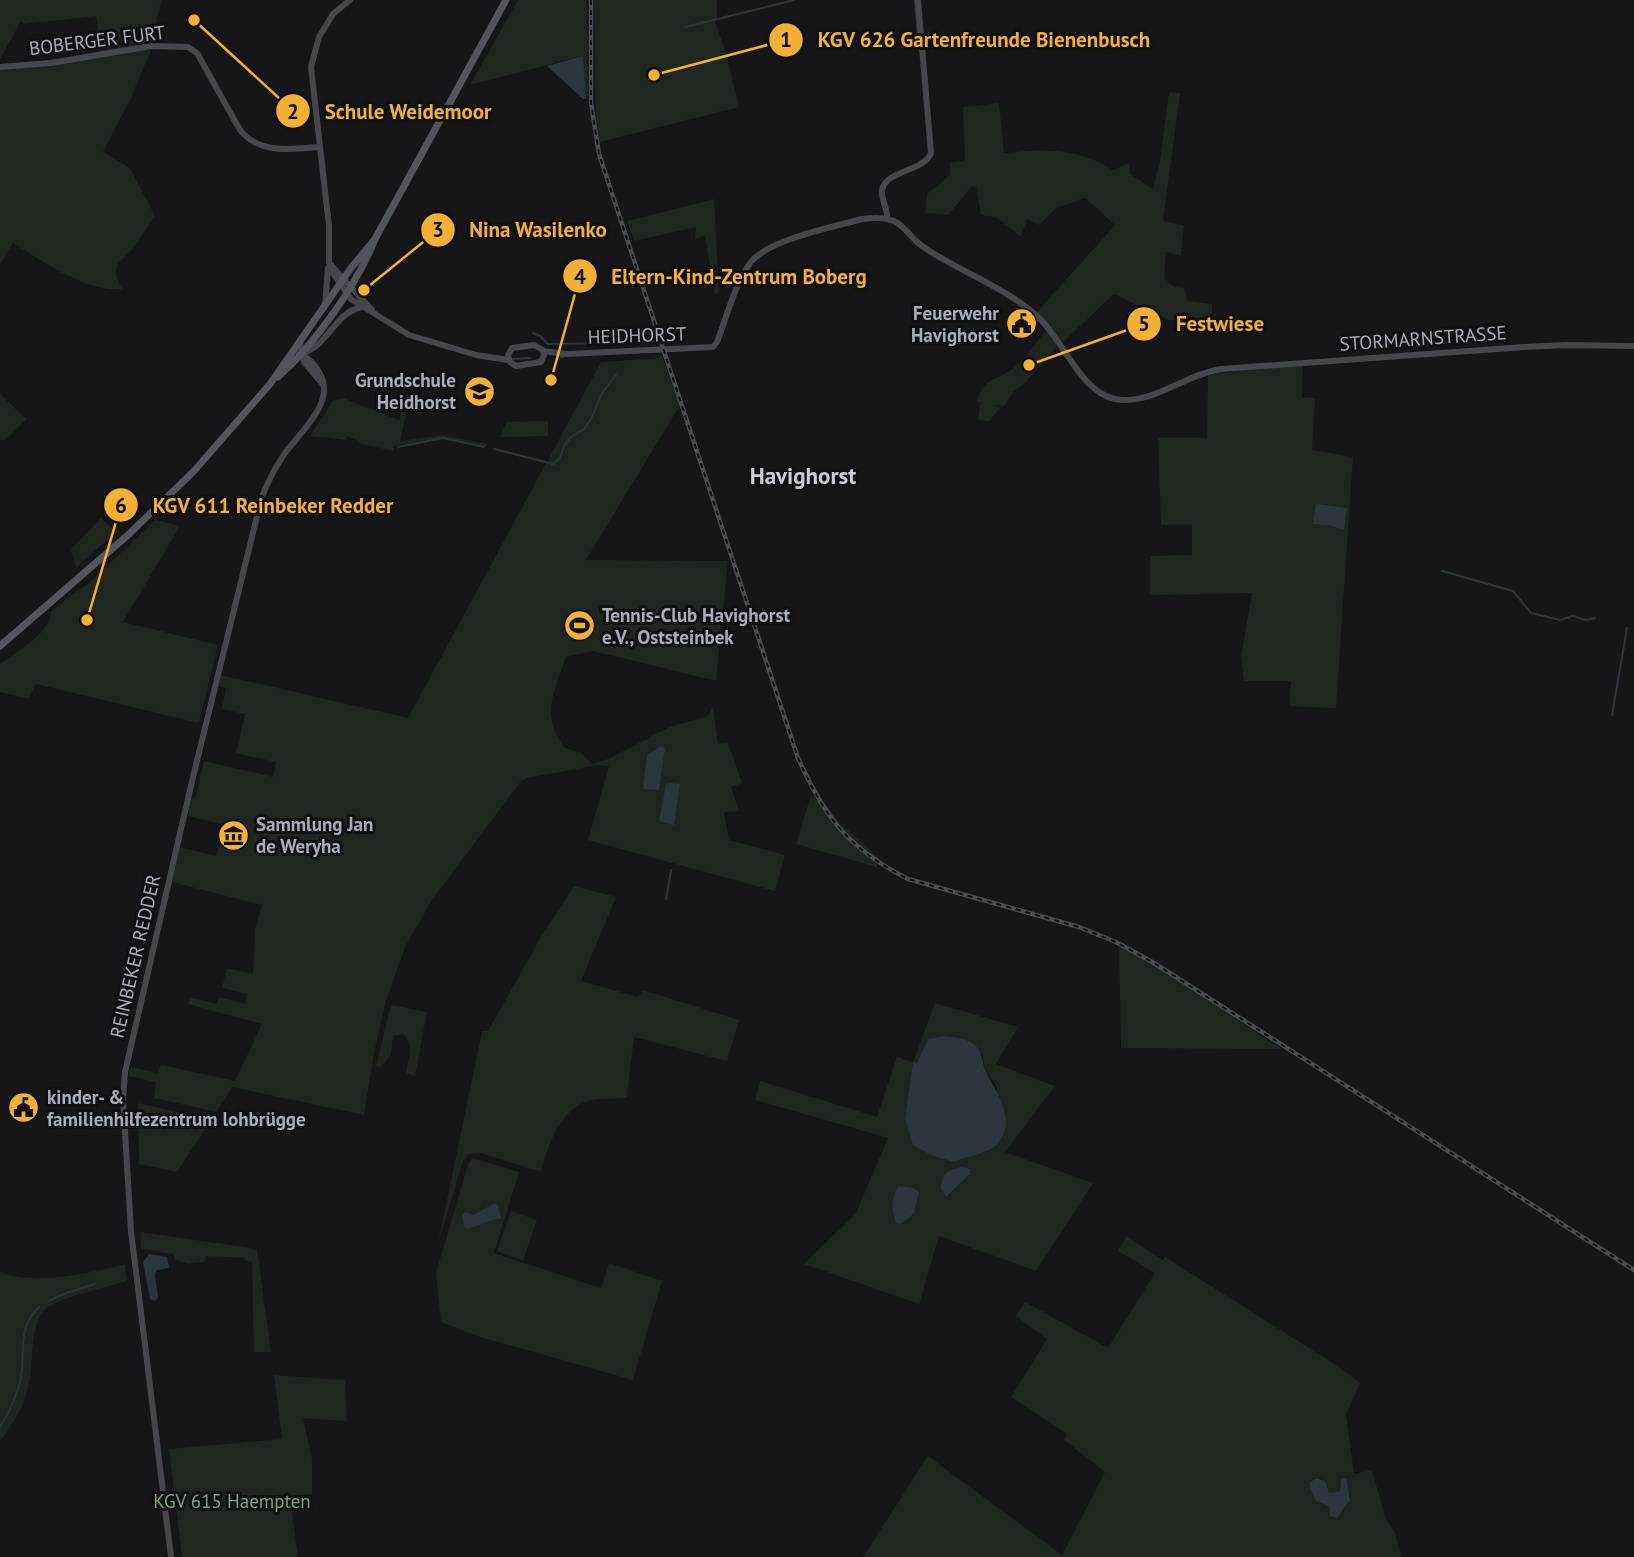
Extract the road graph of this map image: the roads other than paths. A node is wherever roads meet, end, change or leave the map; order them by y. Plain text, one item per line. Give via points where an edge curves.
1 (350, 0) edge
2 (506, 0) edge
3 (918, 0) edge
4 (0, 67) edge
5 (320, 147) junction
6 (887, 219) junction
7 (374, 239) junction
8 (329, 263) junction
9 (351, 268) junction
10 (335, 270) junction
11 (341, 282) junction
12 (348, 289) junction
13 (325, 306) junction
14 (362, 307) junction
15 (374, 313) junction
16 (300, 342) junction
17 (1634, 346) edge
18 (509, 351) junction
19 (292, 353) junction
20 (301, 354) junction
21 (543, 355) junction
22 (494, 357) junction
23 (509, 360) junction
24 (270, 384) junction
25 (0, 646) edge
26 (171, 1557) edge

1 - 5 street via 333,15 313,53 311,77
2 - 7 main road
3 - 6 street via 930,156 884,185
4 - 5 street, BOBERGER FURT via 151,46 188,47 196,51 247,138 273,149
5 - 8 street
6 - 17 street, STORMARNSTRASSE via 923,247 1038,317 1088,384 1119,400 1137,399 1215,370 1524,347
6 - 21 street, HEIDHORST via 862,219 763,251 746,269 716,345
7 - 9 main road
7 - 12 main road
8 - 10 street
8 - 11 street
8 - 13 street
9 - 10 street
9 - 11 main road
10 - 11 street
11 - 12 street, HEIDHORST
11 - 13 main road
12 - 14 street, HEIDHORST
12 - 15 street, HEIDHORST
12 - 20 main road
13 - 16 main road
14 - 15 street, HEIDHORST
14 - 20 street via 345,314 321,344
15 - 22 street, HEIDHORST via 422,340
16 - 19 main road
16 - 20 street, REINBEKER REDDER
18 - 21 street, HEIDHORST via 534,345
18 - 22 street, HEIDHORST
18 - 23 street
19 - 20 street
19 - 24 main road
20 - 24 main road
20 - 26 street, REINBEKER REDDER via 324,388 320,408 283,456 261,500 125,1072 131,1231
21 - 23 street, HEIDHORST via 536,364 516,366
22 - 23 street, HEIDHORST
24 - 25 main road via 172,493

